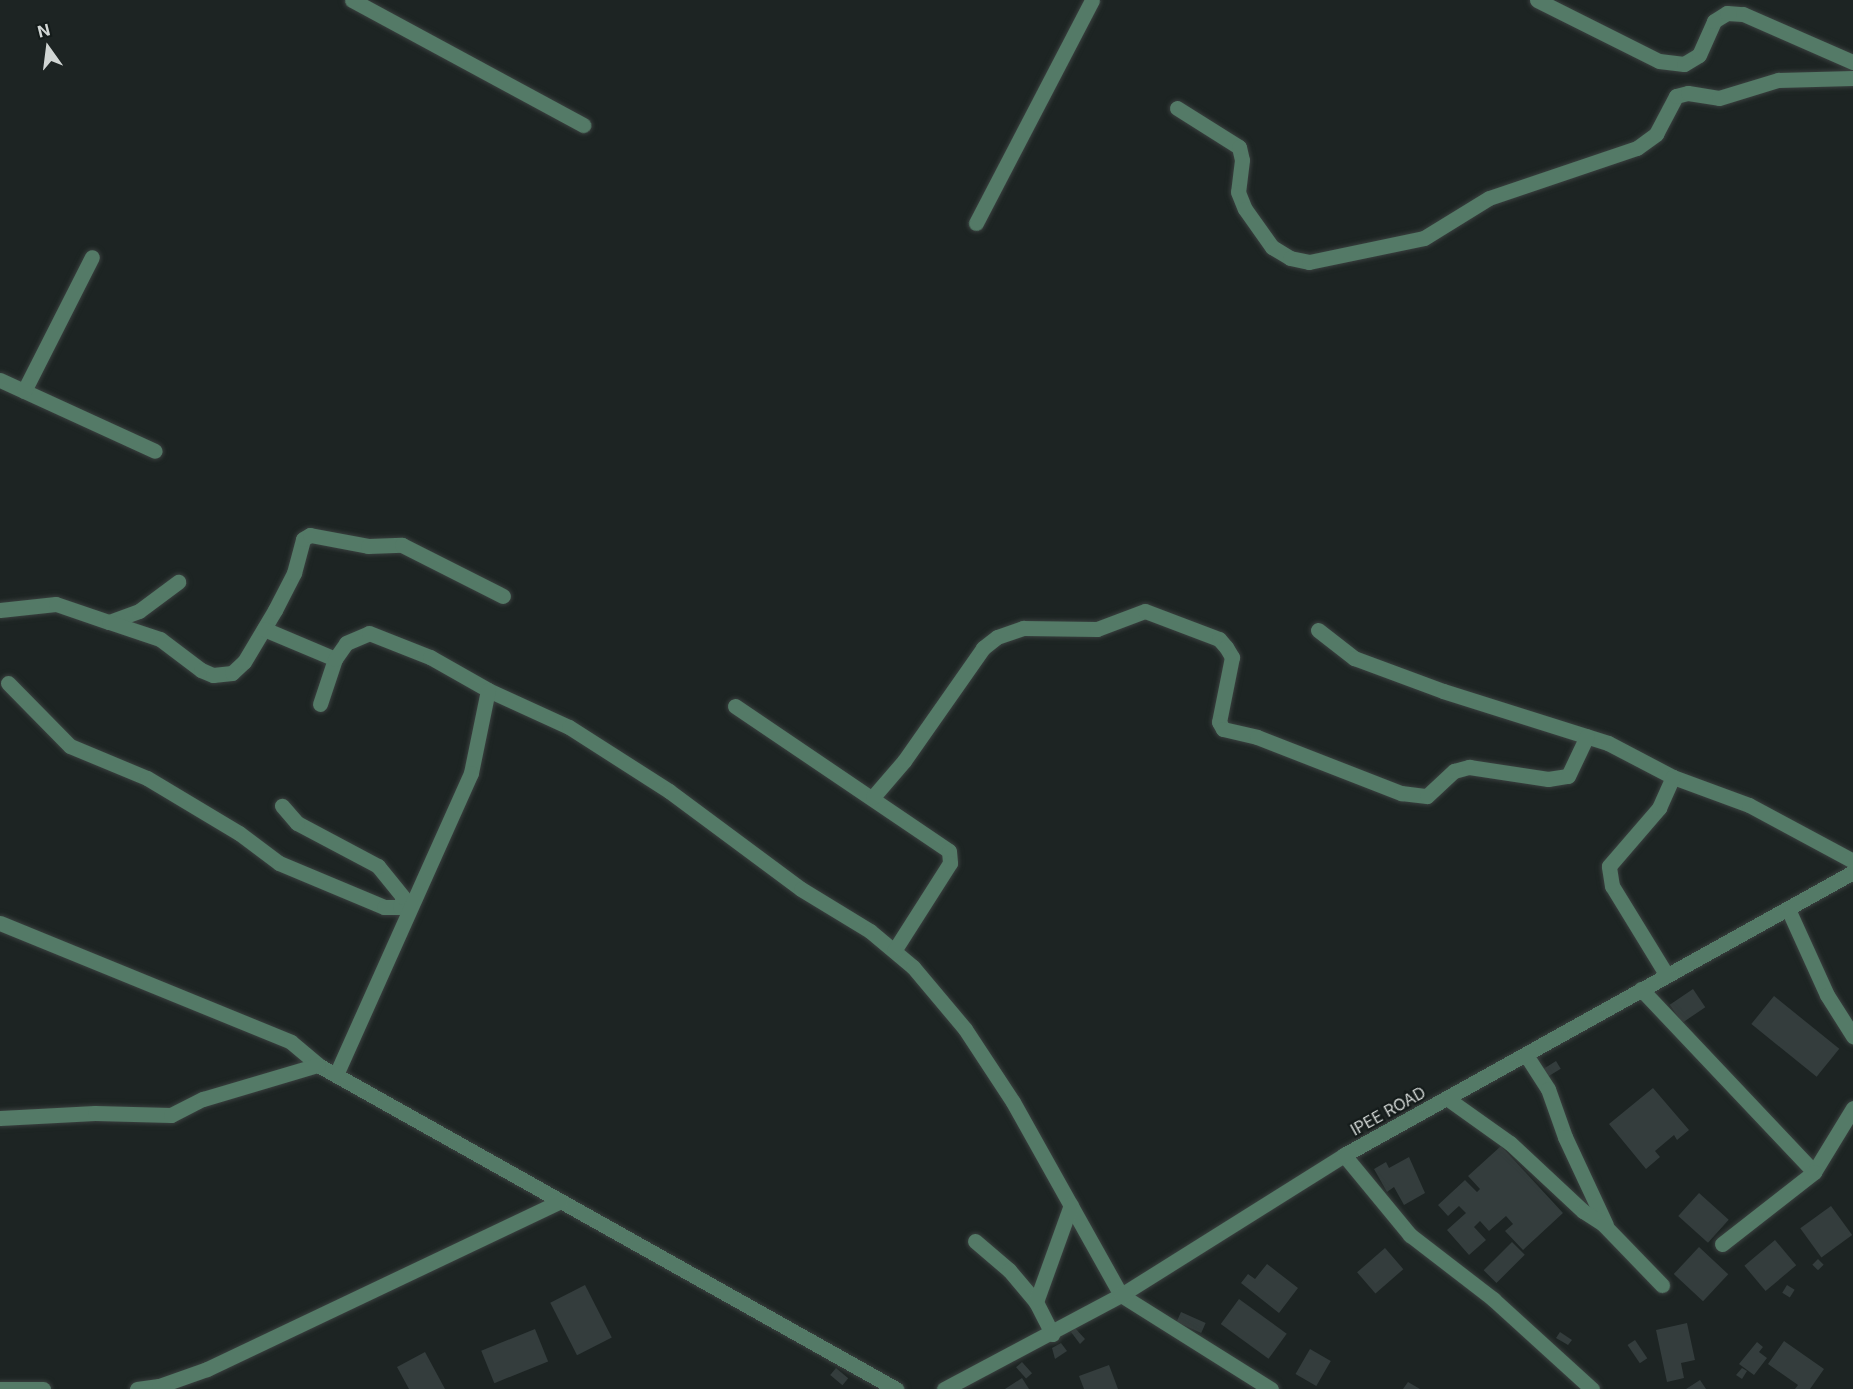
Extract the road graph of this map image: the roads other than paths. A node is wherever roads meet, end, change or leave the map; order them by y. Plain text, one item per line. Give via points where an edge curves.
1 (352, 0) edge
2 (1092, 0) edge
3 (1537, 0) edge
4 (1853, 62) edge
5 (1853, 78) edge
6 (1177, 108) dead end
7 (583, 125) dead end
8 (976, 223) dead end
9 (92, 257) dead end
10 (0, 380) edge
11 (24, 391) junction
12 (155, 451) dead end
13 (178, 582) dead end
14 (503, 597) dead end
15 (0, 610) edge
16 (109, 622) junction
17 (264, 630) junction
18 (1318, 630) dead end
19 (335, 658) junction
20 (8, 683) dead end
21 (488, 690) junction
22 (320, 704) dead end
23 (735, 706) dead end
24 (1587, 736) junction
25 (1673, 777) junction
26 (873, 796) junction
27 (282, 806) dead end
28 (1853, 861) edge
29 (1853, 872) edge
30 (405, 909) junction
31 (1788, 909) junction
32 (0, 923) edge
33 (894, 951) junction
34 (1666, 974) junction
35 (1641, 989) junction
36 (1853, 1036) edge
37 (1526, 1054) junction
38 (318, 1065) junction
39 (337, 1072) junction
40 (1448, 1099) junction
41 (1853, 1108) edge
42 (0, 1118) edge
43 (1344, 1155) junction
44 (1814, 1172) junction
45 (559, 1202) junction
46 (1071, 1205) junction
47 (1608, 1229) junction
48 (975, 1241) dead end
49 (1722, 1244) dead end
50 (1662, 1285) dead end
51 (1121, 1295) junction
52 (1036, 1302) junction
53 (1052, 1334) junction
54 (0, 1389) edge
55 (43, 1389) edge
56 (137, 1389) edge
57 (896, 1389) edge
58 (944, 1389) edge
59 (1271, 1389) edge
60 (1592, 1389) edge

1 - 7 street
2 - 8 street
3 - 4 street via 1659,62 1684,64 1699,55 1713,21 1727,13 1743,14
5 - 6 street via 1778,80 1719,98 1688,93 1676,96 1656,134 1636,148 1489,198 1425,238 1309,262 1290,258 1272,247 1245,209 1238,192 1242,160 1239,147
9 - 11 street
10 - 11 street
11 - 12 street
13 - 16 street via 140,611
14 - 17 street via 402,545 368,546 310,535 303,539 294,573
15 - 16 street via 56,604
16 - 17 street via 160,639 213,675 232,673 244,662
17 - 19 street
18 - 24 street via 1354,658
19 - 21 street via 346,643 369,633 430,657
19 - 22 street
20 - 30 street via 70,746 147,778 239,833 279,863 384,907
21 - 30 street via 471,773
21 - 33 street via 569,727 669,790 801,889 870,931
23 - 26 street via 782,741
24 - 25 street
24 - 26 street via 1568,776 1548,779 1469,767 1454,771 1427,796 1401,793 1257,737 1223,729 1219,722 1232,657 1226,647 1220,639 1145,611 1097,629 1023,628 997,637 982,648 904,761
25 - 28 street via 1749,805
25 - 34 street via 1659,808 1609,866 1612,886
26 - 33 street via 949,851 951,862
27 - 30 street via 297,823 378,866 399,890
29 - 31 street, IPEE ROAD
30 - 39 street
31 - 34 street, IPEE ROAD
31 - 36 street via 1827,995
32 - 38 street via 271,1032 291,1042
33 - 46 street via 913,967 965,1029 1013,1102
34 - 35 street, IPEE ROAD
35 - 37 street, IPEE ROAD
35 - 44 street
37 - 40 street, IPEE ROAD
37 - 47 street via 1548,1089 1565,1137
38 - 39 street
38 - 42 street via 203,1099 171,1115 95,1113
39 - 45 street
40 - 43 street, IPEE ROAD
40 - 47 street via 1490,1126
41 - 44 street
43 - 51 street, IPEE ROAD
43 - 60 street via 1410,1235 1493,1299
44 - 49 street
45 - 56 street via 207,1369 159,1386
45 - 57 street
46 - 51 street
46 - 52 street
47 - 50 street
48 - 52 street via 1009,1270
51 - 53 street, IPEE ROAD
51 - 59 street
52 - 53 street
53 - 58 street, IPEE ROAD
54 - 55 street

